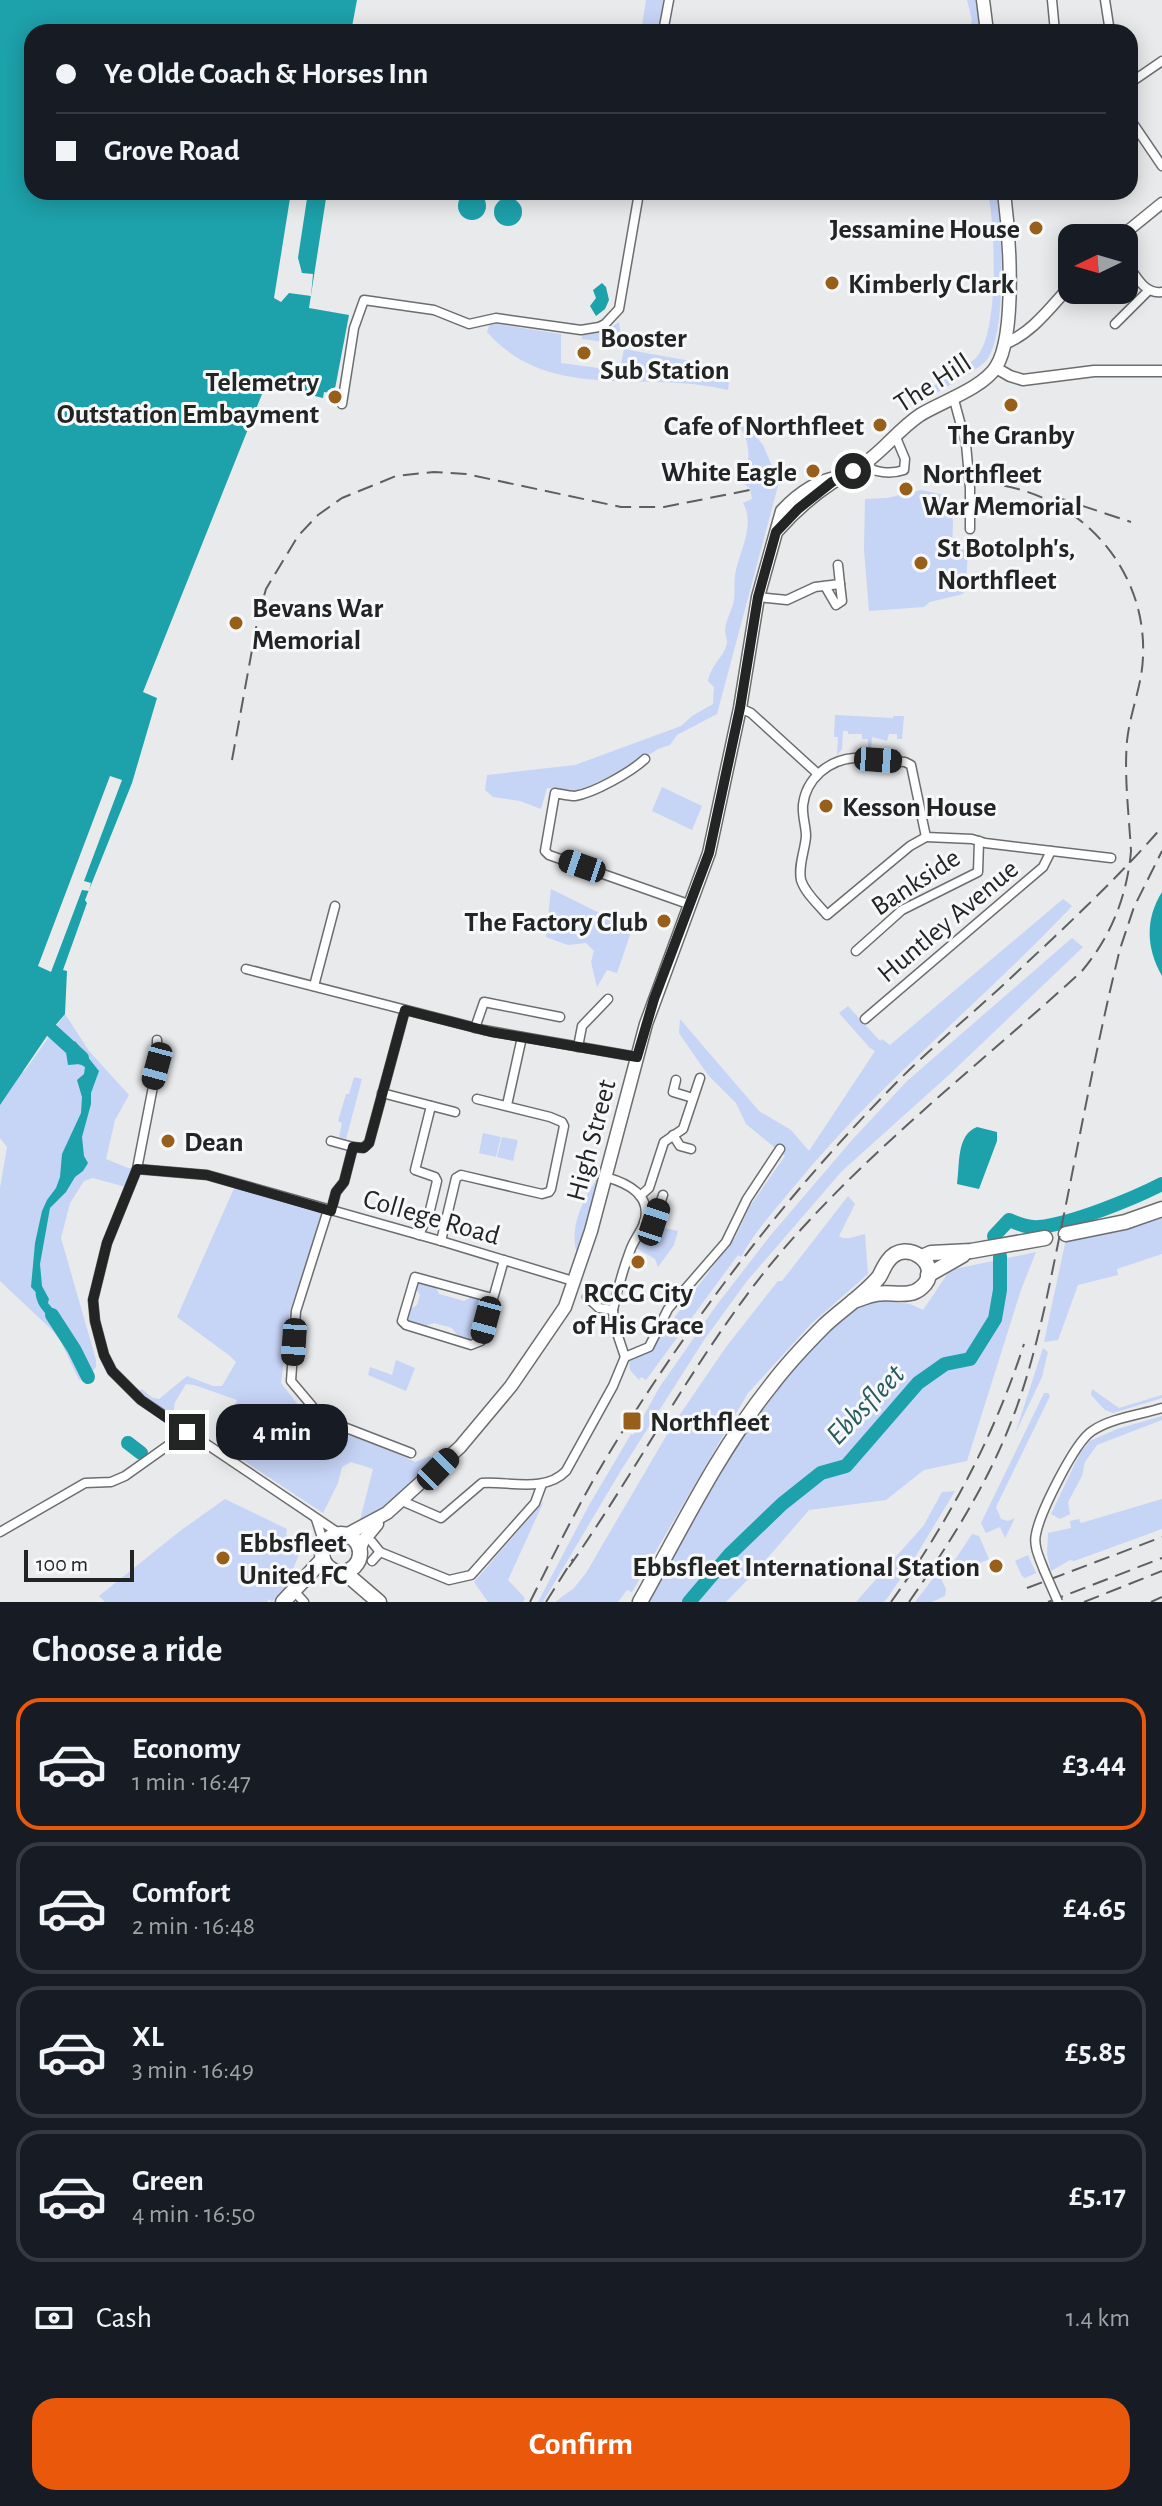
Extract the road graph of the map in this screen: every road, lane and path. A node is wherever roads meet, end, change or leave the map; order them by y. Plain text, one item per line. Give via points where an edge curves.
1 (669, 0) edge
2 (983, 0) edge
3 (1052, 0) edge
4 (1105, 0) edge
5 (664, 24) edge
6 (986, 24) edge
7 (1054, 24) edge
8 (1109, 24) edge
9 (1162, 61) edge
10 (1138, 78) edge
11 (1138, 132) edge
12 (1140, 135) joint
13 (1162, 166) edge
14 (638, 200) edge
15 (1005, 200) edge
16 (1162, 203) edge
17 (1136, 224) edge
18 (1138, 278) edge
19 (1148, 291) junction
20 (1162, 292) edge
21 (1058, 299) edge
22 (1115, 324) dead end
23 (1006, 330) junction
24 (1023, 333) junction
25 (1004, 344) junction
26 (996, 368) junction
27 (1162, 371) edge
28 (953, 396) junction
29 (342, 404) dead end
30 (895, 435) junction
31 (864, 463) junction
32 (841, 477) junction
33 (798, 509) joint
34 (970, 529) dead end
35 (776, 532) junction
36 (838, 565) dead end
37 (840, 584) junction
38 (825, 586) junction
39 (758, 597) junction
40 (740, 708) junction
41 (645, 759) dead end
42 (818, 774) junction
43 (926, 837) junction
44 (979, 841) junction
45 (1051, 851) junction
46 (1111, 858) dead end
47 (691, 905) junction
48 (335, 906) dead end
49 (856, 951) dead end
50 (246, 969) dead end
51 (314, 986) junction
52 (608, 999) dead end
53 (405, 1010) junction
54 (560, 1017) dead end
55 (865, 1019) dead end
56 (475, 1028) junction
57 (522, 1037) junction
58 (157, 1040) dead end
59 (578, 1047) junction
60 (637, 1057) junction
61 (700, 1078) dead end
62 (676, 1080) dead end
63 (382, 1093) junction
64 (693, 1098) junction
65 (477, 1099) dead end
66 (507, 1105) junction
67 (431, 1106) junction
68 (455, 1112) dead end
69 (673, 1135) junction
70 (331, 1141) dead end
71 (353, 1147) junction
72 (691, 1149) dead end
73 (780, 1149) dead end
74 (137, 1169) junction
75 (606, 1177) junction
76 (663, 1195) dead end
77 (640, 1196) junction
78 (1162, 1209) edge
79 (329, 1210) junction
80 (644, 1222) junction
81 (1066, 1234) dead end
82 (419, 1235) junction
83 (1045, 1238) dead end
84 (441, 1241) junction
85 (971, 1251) junction
86 (922, 1257) junction
87 (504, 1260) junction
88 (885, 1268) junction
89 (928, 1275) junction
90 (573, 1281) junction
91 (898, 1293) junction
92 (587, 1297) dead end
93 (492, 1298) junction
94 (853, 1301) junction
95 (613, 1310) junction
96 (625, 1357) junction
97 (1162, 1408) edge
98 (187, 1432) junction
99 (411, 1453) dead end
100 (542, 1484) junction
101 (402, 1501) junction
102 (387, 1513) junction
103 (314, 1516) junction
104 (0, 1532) edge
105 (343, 1535) junction
106 (365, 1554) junction
107 (330, 1561) junction
108 (368, 1591) junction
109 (294, 1598) edge
110 (379, 1602) edge
111 (640, 1602) edge
112 (1058, 1602) edge

1 - 5 street
2 - 6 main road
3 - 7 street
4 - 8 street
9 - 10 street
11 - 12 street
12 - 13 street
14 - 29 street via 619,309 610,320 579,330 496,318 469,324 434,310 364,300
15 - 23 main road via 1010,251
16 - 17 street
18 - 19 street
19 - 20 street
19 - 22 street
21 - 24 street
23 - 24 street
23 - 25 main road
24 - 25 street
25 - 26 main road
26 - 27 street via 1022,380 1094,371
26 - 28 main road, The Hill
28 - 30 main road, The Hill
28 - 34 street via 966,444
30 - 31 main road, The Hill
30 - 31 street, The Hill via 904,470 874,471
31 - 32 main road, The Hill
32 - 33 main road, The Hill
32 - 35 main road via 826,479 791,501
33 - 35 main road, High Street
35 - 39 main road, High Street
36 - 37 street
37 - 38 street
37 - 38 street via 842,601 836,605
38 - 39 street via 787,600
39 - 40 main road, High Street
40 - 42 street
40 - 47 main road, High Street via 709,853
41 - 47 street via 590,790 573,796 555,793 545,849
42 - 43 street via 848,759 908,763 914,770
42 - 43 street via 804,801 806,839 800,872 806,890 827,915
43 - 44 street
44 - 45 street
44 - 49 street, Bankside via 978,872 902,910
45 - 46 street
45 - 55 street, Huntley Avenue via 1042,869
47 - 60 main road, High Street
48 - 51 street
50 - 51 street
51 - 53 street
52 - 59 street via 581,1027
53 - 56 street
53 - 63 street
54 - 56 street via 484,1002
56 - 57 street
57 - 59 street
57 - 66 street
58 - 74 street
59 - 60 street
60 - 75 main road, High Street
61 - 64 street
62 - 64 street via 673,1092
63 - 67 street
63 - 71 street via 369,1143
64 - 69 street via 683,1129
65 - 66 street
66 - 84 street via 564,1126 549,1192 461,1175
67 - 68 street
67 - 82 street via 415,1170 437,1182
69 - 72 street via 680,1146
69 - 77 street via 663,1144 649,1188
70 - 71 street
71 - 79 street via 344,1182
73 - 96 street via 726,1242 668,1309 649,1347
74 - 79 street, College Road via 207,1175
74 - 98 street via 107,1243 93,1300 95,1321 112,1371 141,1400
75 - 77 street via 629,1185
75 - 90 main road, High Street
76 - 80 street via 654,1222
77 - 80 street
78 - 81 main road
79 - 82 street, College Road
79 - 99 street via 296,1311 291,1381 323,1419
80 - 95 street via 630,1249
82 - 84 street, College Road
83 - 85 main road
84 - 87 street, College Road
85 - 86 main road
85 - 89 main road
86 - 88 main road via 900,1252
86 - 89 main road
87 - 90 street, College Road
87 - 93 street
88 - 91 main road via 887,1283
88 - 94 main road
89 - 91 main road via 915,1292
90 - 101 main road, High Street via 565,1307 511,1386 460,1447
91 - 94 main road
92 - 95 street via 599,1308
93 - 93 street via 477,1344 402,1321 415,1277
94 - 111 main road via 788,1364 748,1416
95 - 96 street
96 - 100 street via 566,1471
97 - 112 street, bridge via 1103,1425 1082,1439 1063,1474 1035,1535
98 - 103 street
98 - 104 street via 125,1476 85,1483
100 - 101 street via 482,1483 440,1518
100 - 106 street via 535,1503 471,1575 449,1580 380,1552
101 - 102 main road, High Street
102 - 105 main road
102 - 106 main road via 369,1532
103 - 105 street
103 - 107 street
105 - 106 main road
105 - 107 main road via 331,1537
106 - 107 main road via 349,1570
106 - 108 main road
107 - 108 main road
107 - 109 main road via 310,1572
108 - 110 main road

